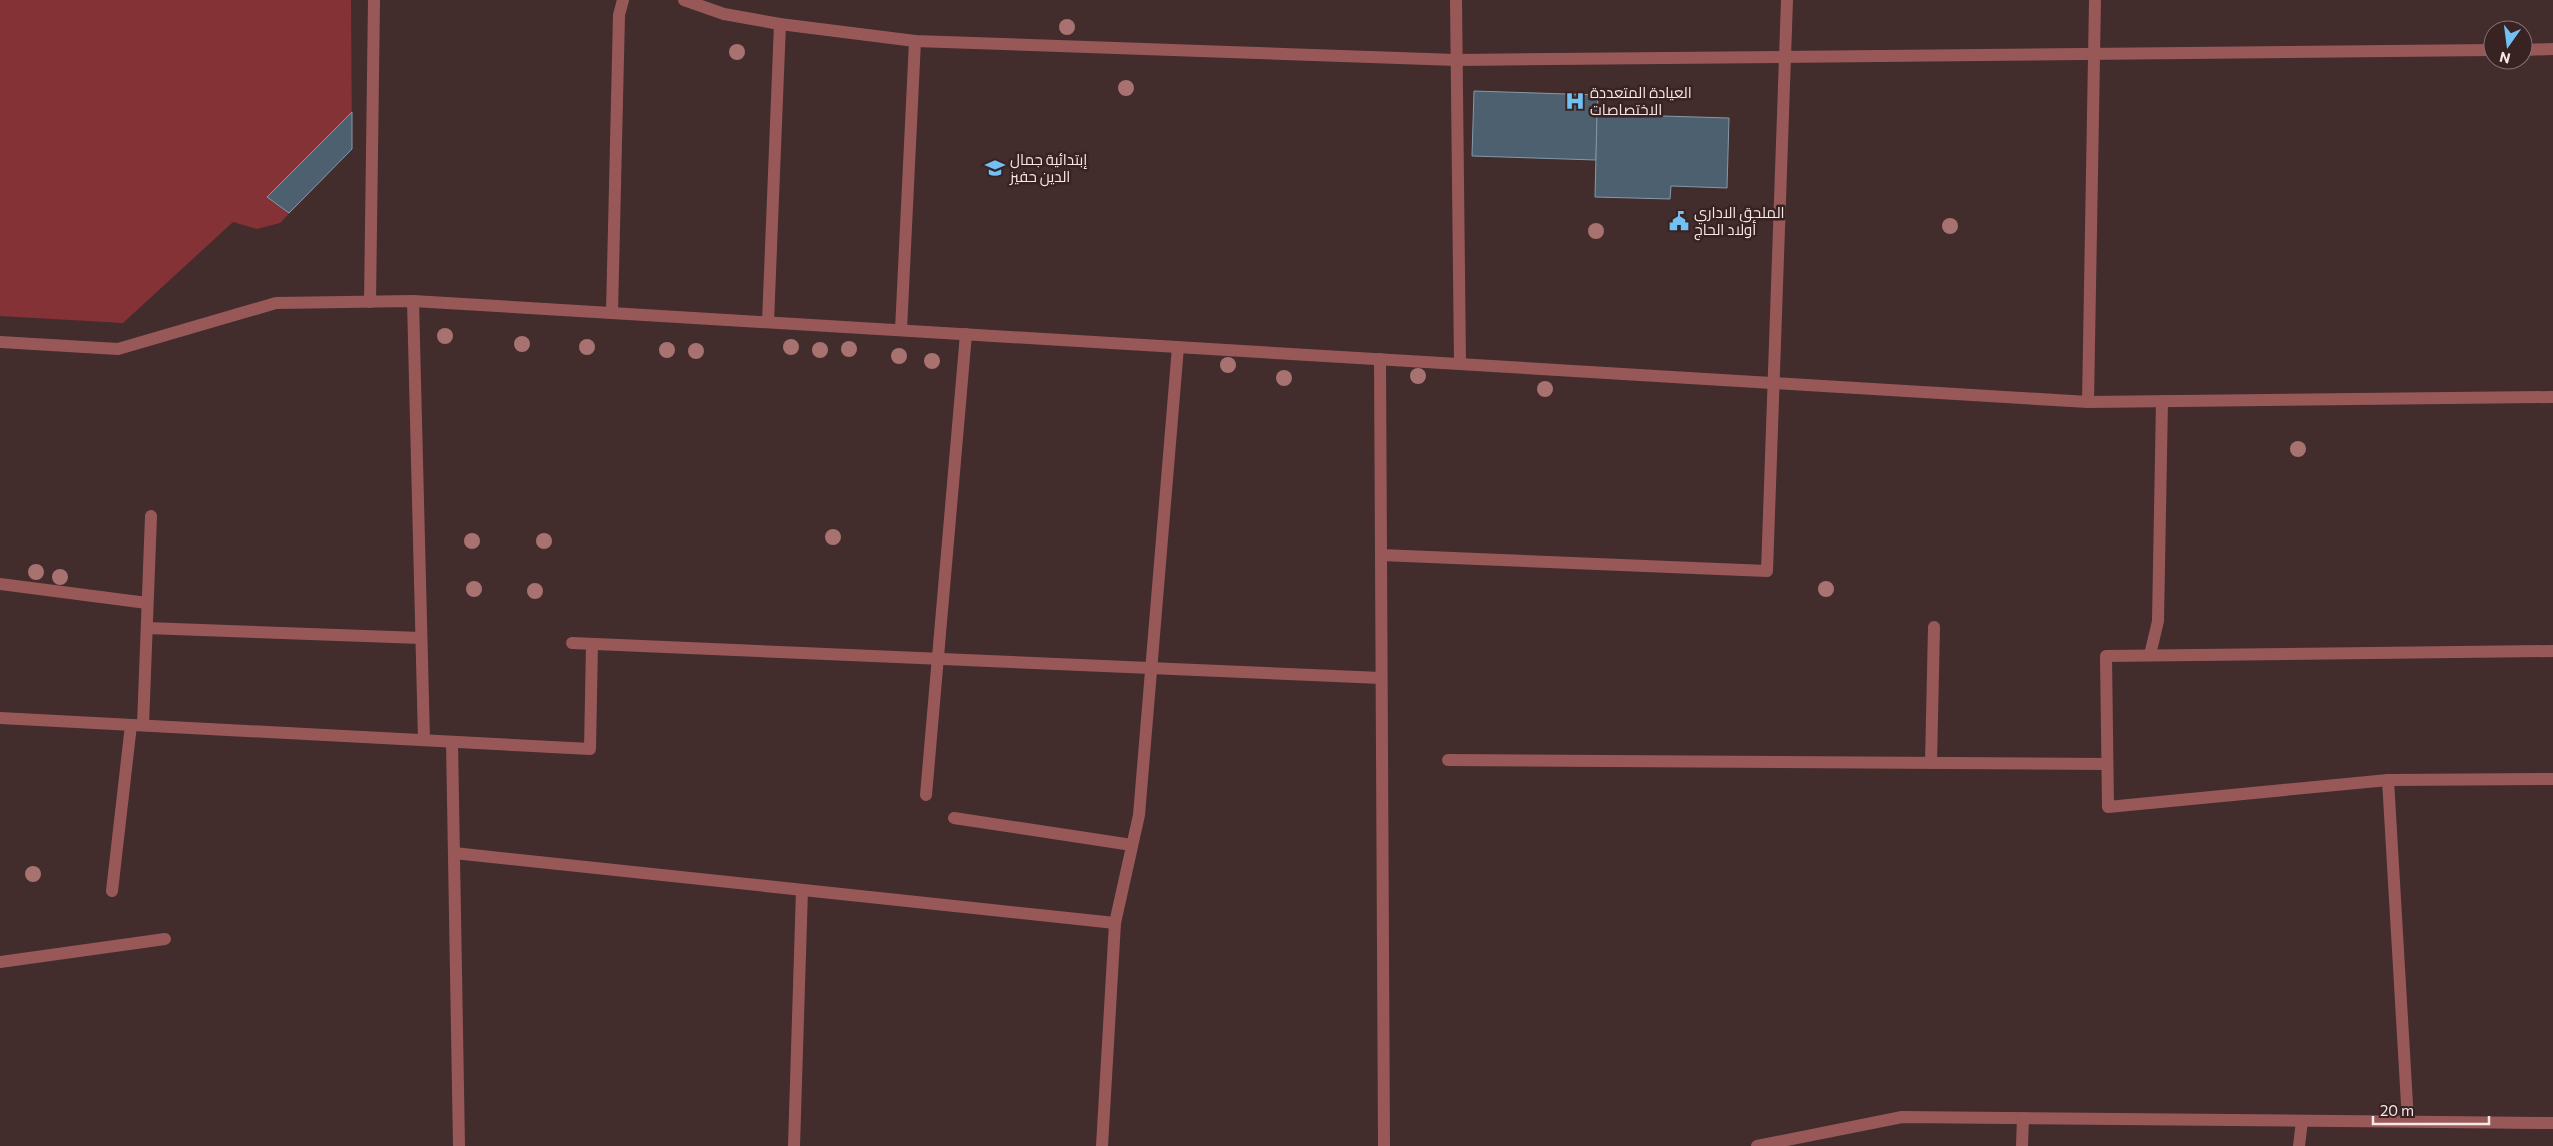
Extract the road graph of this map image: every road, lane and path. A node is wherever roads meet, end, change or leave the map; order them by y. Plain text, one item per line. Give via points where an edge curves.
1 (374, 0) edge
2 (623, 0) edge
3 (684, 0) edge
4 (1456, 0) edge
5 (1787, 0) edge
6 (2095, 0) edge
7 (780, 24) junction
8 (915, 41) junction
9 (2553, 49) edge
10 (2483, 50) edge
11 (2533, 50) edge
12 (2094, 54) junction
13 (1785, 57) junction
14 (1456, 60) junction
15 (413, 301) junction
16 (370, 302) junction
17 (612, 312) junction
18 (768, 322) junction
19 (901, 330) junction
20 (966, 334) junction
21 (0, 342) edge
22 (1178, 347) junction
23 (1380, 358) junction
24 (1460, 364) junction
25 (1775, 383) junction
26 (2553, 397) edge
27 (2162, 401) junction
28 (2088, 402) junction
29 (151, 516) dead end
30 (1381, 555) junction
31 (0, 584) edge
32 (148, 603) junction
33 (1934, 627) dead end
34 (146, 628) junction
35 (422, 638) junction
36 (572, 643) dead end
37 (592, 644) junction
38 (2553, 652) edge
39 (2150, 656) junction
40 (938, 659) junction
41 (1151, 668) junction
42 (1382, 678) junction
43 (0, 718) edge
44 (137, 725) junction
45 (424, 740) junction
46 (452, 742) junction
47 (1448, 760) dead end
48 (1931, 763) junction
49 (2107, 764) junction
50 (2553, 779) edge
51 (2388, 780) junction
52 (926, 795) dead end
53 (954, 818) dead end
54 (1132, 845) junction
55 (454, 853) junction
56 (802, 890) junction
57 (112, 891) dead end
58 (1115, 924) junction
59 (165, 939) dead end
60 (0, 962) edge
61 (2022, 1118) junction
62 (2302, 1121) junction
63 (2408, 1121) junction
64 (2553, 1123) edge
65 (1805, 1141) edge
66 (459, 1146) edge
67 (794, 1146) edge
68 (1102, 1146) edge
69 (1384, 1146) edge
70 (1757, 1146) edge
71 (2022, 1146) edge
72 (2299, 1146) edge

1 - 16 street
2 - 17 street via 619,15
3 - 7 street via 724,14
4 - 14 street
5 - 13 street
6 - 12 street
7 - 8 street
7 - 18 street
8 - 14 street
8 - 19 street
9 - 11 street
10 - 12 street
12 - 13 street
12 - 28 street
13 - 14 street
13 - 25 street
14 - 24 street
15 - 16 street
15 - 17 street
15 - 35 street
16 - 21 street via 276,303 118,349
17 - 18 street
18 - 19 street
19 - 20 street
20 - 22 street
20 - 40 street
22 - 23 street
22 - 41 street
23 - 24 street
23 - 30 street
24 - 25 street
25 - 28 street
25 - 30 street via 1767,571
26 - 27 street
27 - 28 street
27 - 39 street via 2158,621
29 - 32 street
30 - 42 street
31 - 32 street
32 - 34 street
33 - 48 street
34 - 35 street
34 - 44 street
35 - 45 street
36 - 37 street
37 - 40 street
37 - 46 street via 590,749
38 - 39 street
39 - 49 street via 2106,656
40 - 41 street
40 - 52 street
41 - 42 street
41 - 54 street via 1139,815
42 - 69 street
43 - 44 street
44 - 45 street
44 - 57 street
45 - 46 street
46 - 55 street
47 - 48 street
48 - 49 street
49 - 51 street via 2108,807
50 - 51 street
51 - 63 street
53 - 54 street
54 - 58 street
55 - 56 street
55 - 66 street
56 - 58 street
56 - 67 street
58 - 68 street
59 - 60 street
61 - 62 street
61 - 65 street via 1902,1117
61 - 71 street
62 - 63 street
62 - 72 street
63 - 64 street
65 - 70 street

